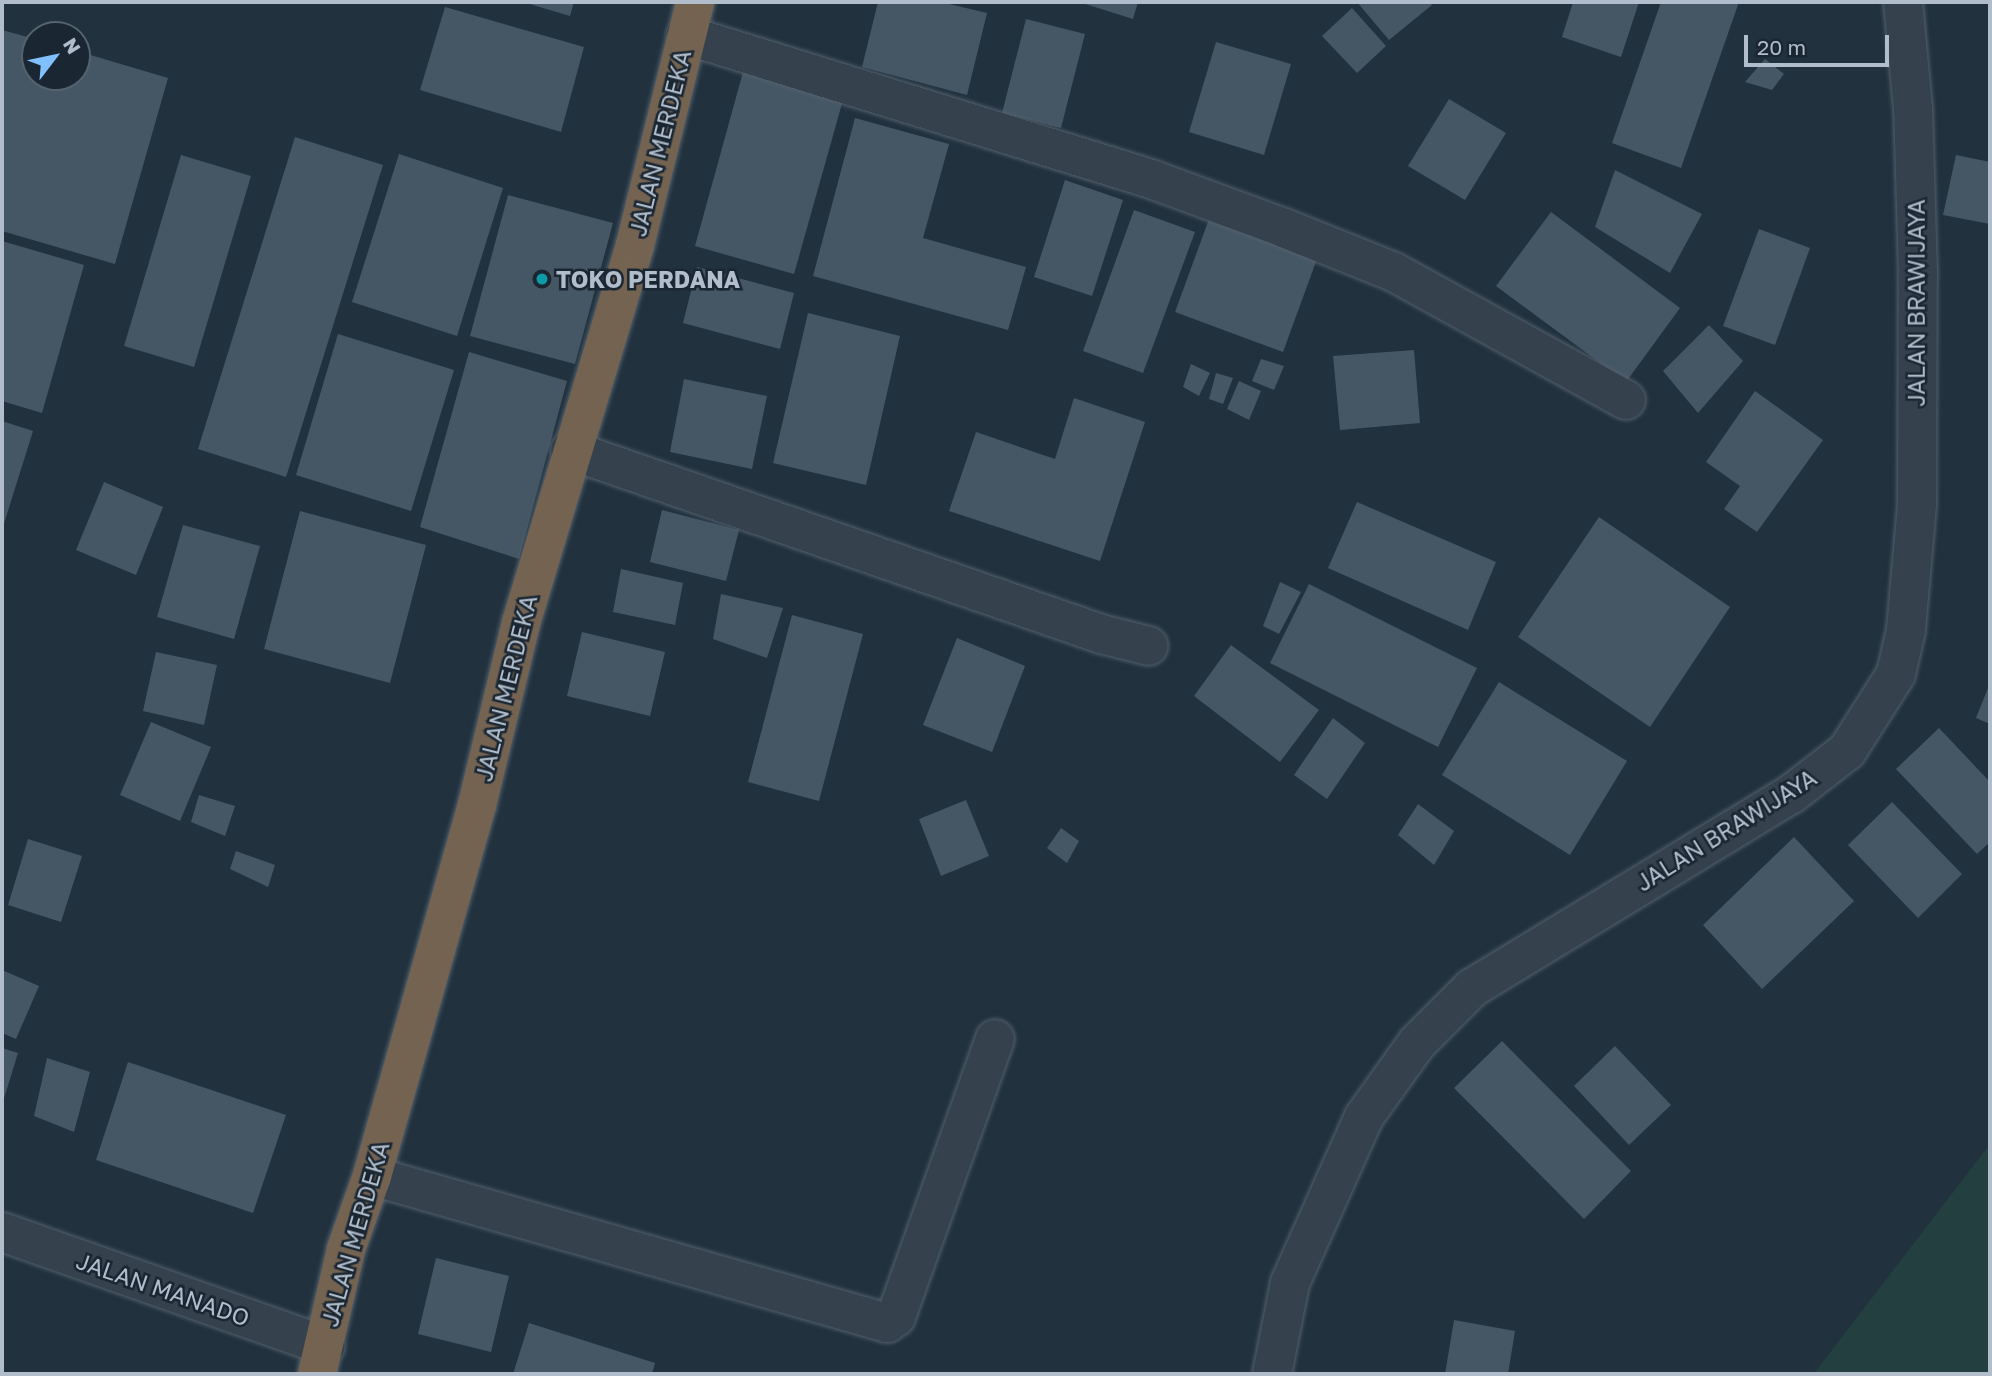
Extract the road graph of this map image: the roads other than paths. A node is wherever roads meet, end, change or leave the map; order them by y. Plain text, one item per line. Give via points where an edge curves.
1 (1903, 2) edge
2 (690, 18) edge
3 (1626, 400) dead end
4 (570, 450) junction
5 (1149, 646) dead end
6 (995, 1039) dead end
7 (372, 1175) junction
8 (2, 1232) edge
9 (321, 1360) edge
10 (1272, 1374) edge

1 - 10 street, JALAN BRAWIJAYA via 1919,274 1917,491 1906,630 1896,674 1847,751 1828,766 1767,809 1472,988 1417,1043 1364,1117 1290,1283
2 - 3 street via 1151,179 1394,272
2 - 4 highway, JALAN MERDEKA via 635,245
4 - 5 street
4 - 7 highway, JALAN MERDEKA via 477,805
6 - 7 street via 896,1317 887,1323
7 - 9 highway, JALAN MERDEKA via 346,1248
8 - 9 street, JALAN MANADO

